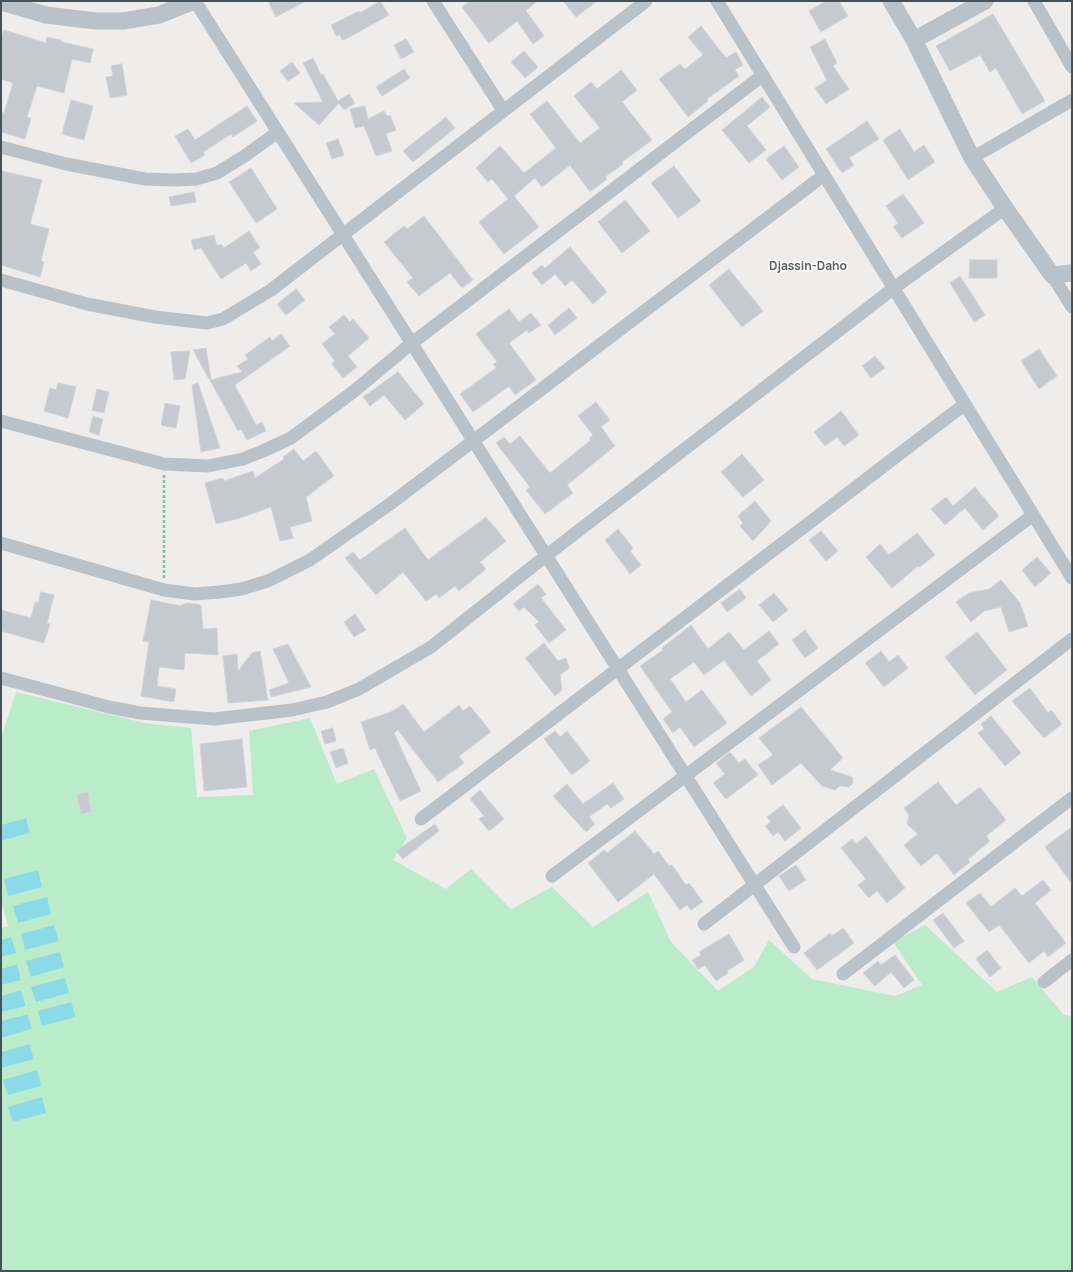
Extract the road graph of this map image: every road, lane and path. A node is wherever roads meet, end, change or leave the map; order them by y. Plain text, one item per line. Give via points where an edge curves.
1 (194, 1) edge
2 (434, 1) edge
3 (646, 1) edge
4 (717, 1) edge
5 (891, 1) edge
6 (985, 1) edge
7 (1034, 1) edge
8 (1, 2) edge
9 (914, 40) junction
10 (1068, 51) edge
11 (1072, 67) edge
12 (763, 76) junction
13 (1072, 100) edge
14 (503, 110) junction
15 (278, 132) junction
16 (1, 147) edge
17 (972, 158) junction
18 (824, 175) junction
19 (1005, 208) junction
20 (343, 234) junction
21 (1072, 273) edge
22 (1052, 275) junction
23 (1, 280) edge
24 (894, 288) junction
25 (1072, 308) edge
26 (412, 343) junction
27 (965, 404) junction
28 (1, 421) edge
29 (474, 441) junction
30 (164, 464) junction
31 (1033, 515) junction
32 (1, 543) edge
33 (546, 555) junction
34 (1072, 578) edge
35 (164, 590) junction
36 (1072, 639) edge
37 (619, 669) junction
38 (1, 678) edge
39 (686, 775) junction
40 (1072, 798) edge
41 (421, 819) dead end
42 (552, 876) dead end
43 (756, 884) junction
44 (704, 924) dead end
45 (794, 947) dead end
46 (1072, 960) edge
47 (843, 974) dead end
48 (1044, 982) dead end

1 - 8 street via 159,15 123,21 96,21 46,15
1 - 15 street
2 - 14 street
3 - 14 street
4 - 12 street
5 - 9 street
6 - 9 street
7 - 10 street
9 - 17 street
10 - 11 street
12 - 18 street
12 - 26 street
13 - 17 street
14 - 20 street
15 - 16 street via 217,173 196,179 145,179
15 - 20 street
17 - 19 street
18 - 24 street
18 - 29 street
19 - 22 street
19 - 24 street
20 - 23 street via 271,290 223,319 207,323 155,317 87,304
20 - 26 street
21 - 22 street
22 - 25 street
24 - 27 street
24 - 33 street
26 - 29 street
26 - 30 street via 353,392 291,438 221,464
27 - 31 street
27 - 37 street
28 - 30 street
29 - 33 street
29 - 35 street via 310,560 268,581 220,592 194,594
30 - 35 path
31 - 34 street
31 - 39 street
32 - 35 street
33 - 37 street
33 - 38 street via 431,647 360,689 327,702 292,710 214,719 170,716 108,707
36 - 43 street
37 - 39 street
37 - 41 street
39 - 42 street
39 - 43 street
40 - 47 street
43 - 44 street
43 - 45 street
46 - 48 street

